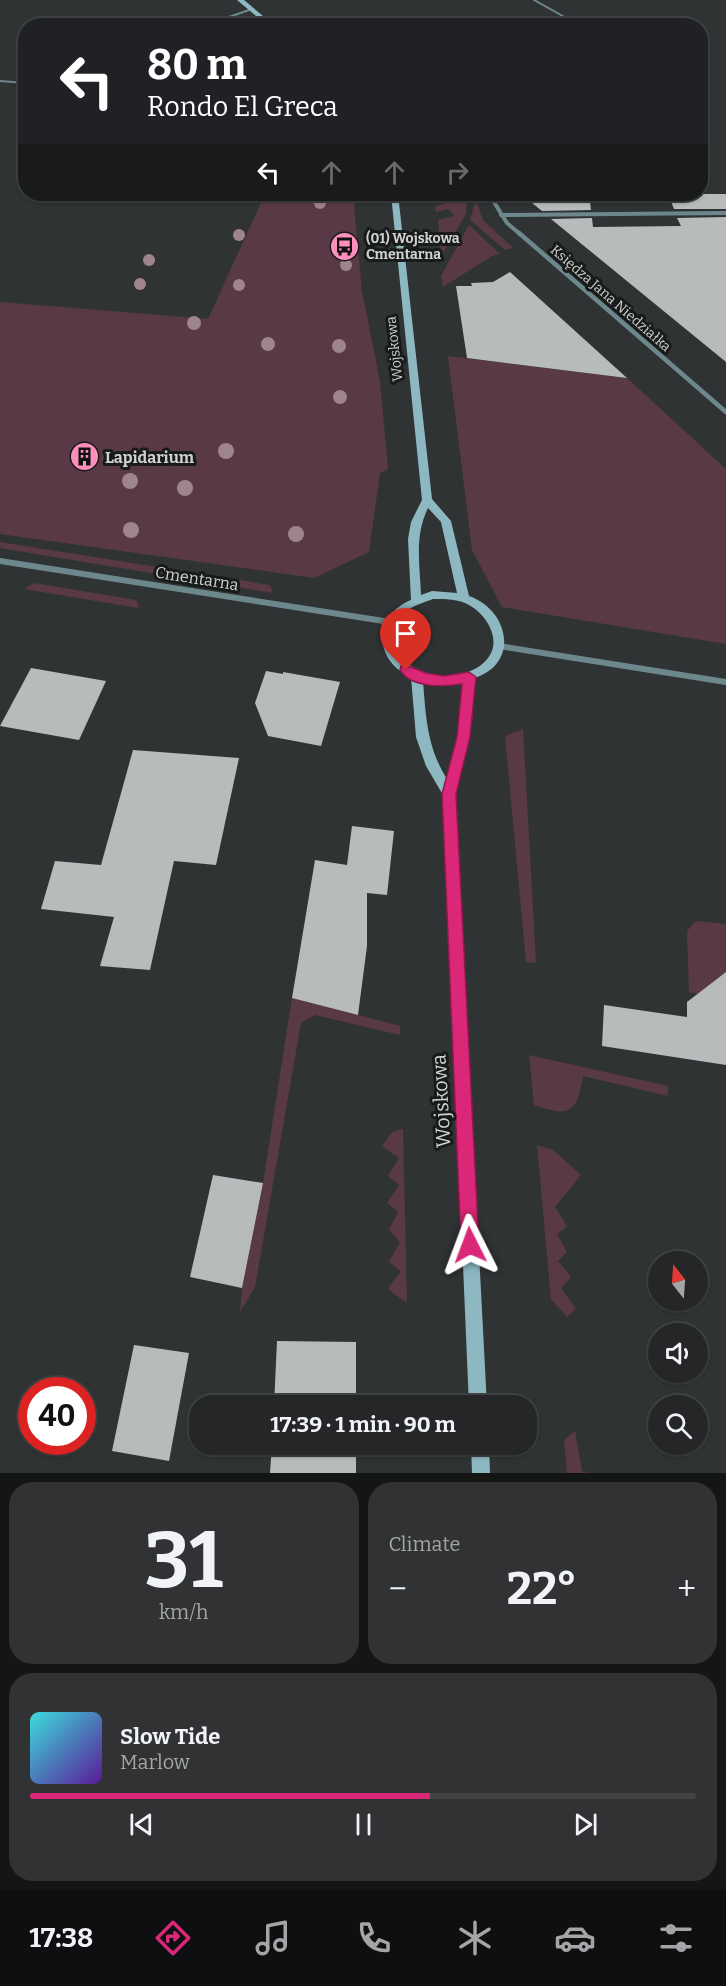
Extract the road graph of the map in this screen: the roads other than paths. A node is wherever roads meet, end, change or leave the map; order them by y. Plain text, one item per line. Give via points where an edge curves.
1 (240, 0) edge
2 (534, 0) edge
3 (252, 9) junction
4 (229, 18) edge
5 (263, 18) edge
6 (566, 18) edge
7 (0, 81) edge
8 (18, 82) edge
9 (395, 201) edge
10 (493, 201) edge
11 (726, 213) edge
12 (501, 215) junction
13 (726, 412) edge
14 (427, 500) junction
15 (0, 561) edge
16 (464, 599) junction
17 (416, 600) junction
18 (390, 622) junction
19 (499, 646) junction
20 (417, 674) junction
21 (469, 677) junction
22 (726, 682) edge
23 (449, 794) junction
24 (477, 1395) edge
25 (480, 1455) edge
26 (481, 1473) edge

1 - 3 street
2 - 6 lane
3 - 4 lane
3 - 5 street
7 - 8 lane
9 - 14 street, Wojskowa
10 - 12 street, Księdza Jana Niedziałka
11 - 12 street
12 - 13 street, Księdza Jana Niedziałka
14 - 16 street via 446,521
14 - 17 street, Wojskowa via 413,539
15 - 18 street, Cmentarna
16 - 17 street via 432,595
16 - 19 street via 488,612 497,626
17 - 18 street via 402,607
18 - 20 street via 387,643 393,656 406,670
19 - 21 street via 495,658 483,671
19 - 22 street
20 - 21 street via 444,681
20 - 23 street, Wojskowa via 422,737 432,766
21 - 23 street, Wojskowa via 463,737
23 - 24 street, Wojskowa
25 - 26 street

